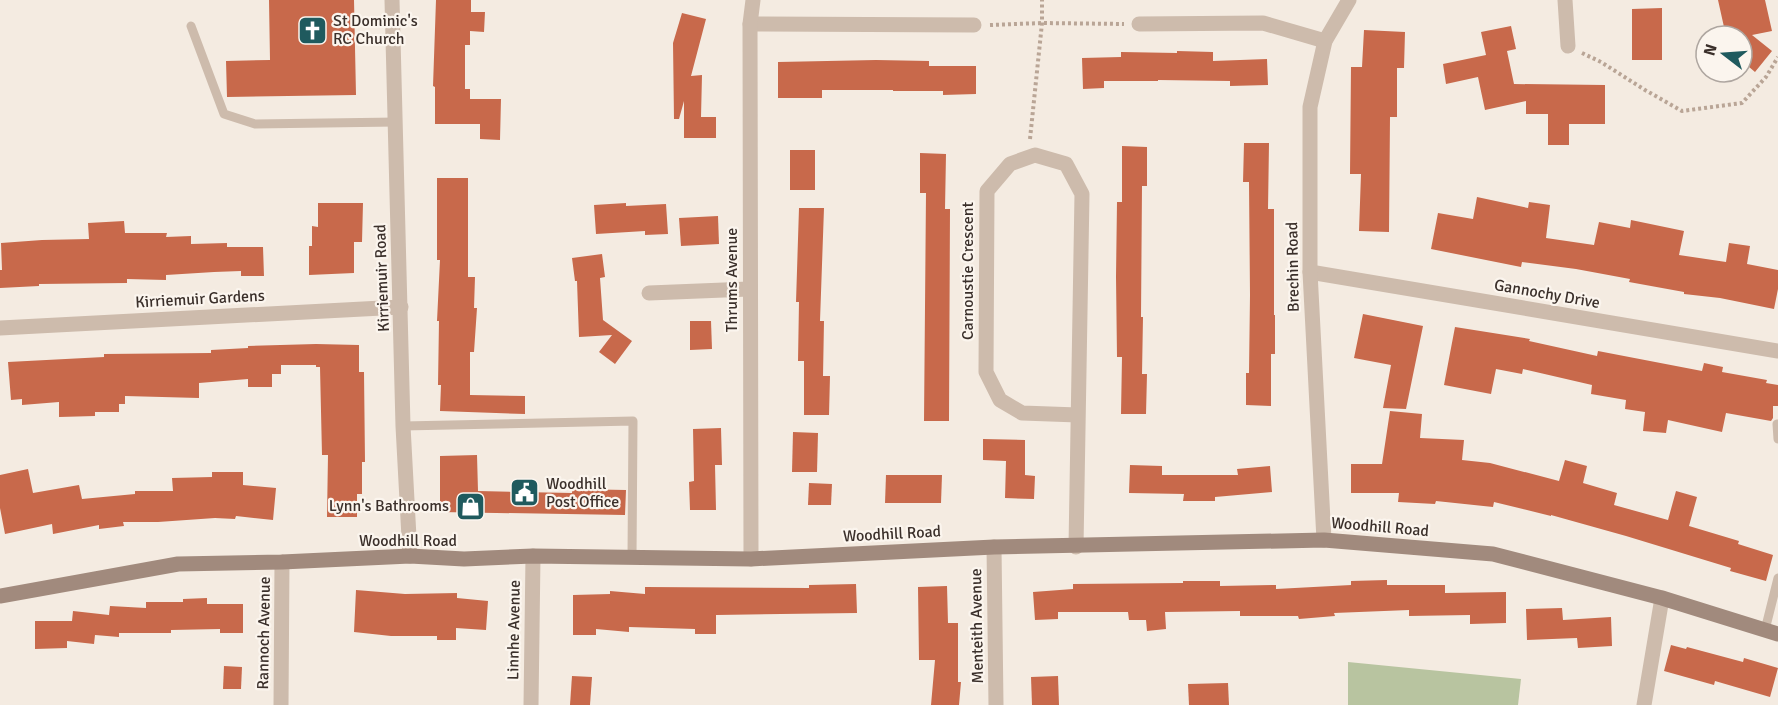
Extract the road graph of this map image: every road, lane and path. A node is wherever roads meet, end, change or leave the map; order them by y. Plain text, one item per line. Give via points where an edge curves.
1 (392, 0) edge
2 (753, 0) edge
3 (1042, 0) edge
4 (1349, 0) edge
5 (1565, 0) edge
6 (1042, 23) junction
7 (750, 24) junction
8 (1139, 24) joint
9 (191, 26) dead end
10 (974, 26) joint
11 (1325, 41) junction
12 (1568, 46) joint
13 (1778, 57) edge
14 (396, 122) junction
15 (1028, 158) junction
16 (1310, 272) junction
17 (749, 290) junction
18 (649, 293) dead end
19 (401, 307) junction
20 (0, 328) edge
21 (1778, 351) edge
22 (1078, 414) junction
23 (1777, 424) edge
24 (403, 426) junction
25 (1778, 439) edge
26 (1324, 540) junction
27 (994, 547) junction
28 (1076, 547) junction
29 (410, 556) junction
30 (533, 556) junction
31 (632, 558) junction
32 (751, 560) junction
33 (282, 562) junction
34 (1778, 578) edge
35 (0, 596) edge
36 (1662, 598) junction
37 (1771, 632) edge
38 (281, 705) edge
39 (531, 705) edge
40 (996, 705) edge
41 (1644, 705) edge

1 - 14 street, Kirriemuir Road
2 - 7 street, Thrums Avenue
3 - 6 path
4 - 11 street, Brechin Road
5 - 12 street
6 - 8 path
6 - 10 path
6 - 15 path
7 - 10 street
7 - 17 street, Thrums Avenue
8 - 11 street via 1263,22
9 - 14 lane via 224,114 255,124
11 - 16 street, Brechin Road via 1310,107
12 - 13 path via 1682,111 1742,103 1767,77
14 - 19 street, Kirriemuir Road
15 - 22 street via 1035,155 1066,165 1082,194
15 - 22 street, Carnoustie Crescent via 1010,164 987,191 986,372 1000,400 1022,413
16 - 21 street, Gannochy Drive
16 - 26 street, Brechin Road
17 - 18 street
17 - 32 street, Thrums Avenue
19 - 20 street, Kirriemuir Gardens
19 - 24 street, Kirriemuir Road
22 - 28 street
23 - 25 lane
24 - 29 street, Kirriemuir Road
24 - 31 lane via 633,421
26 - 28 street, Woodhill Road
26 - 36 street, Woodhill Road via 1493,554
27 - 28 street, Woodhill Road
27 - 32 street, Woodhill Road
27 - 40 street, Menteith Avenue
29 - 30 street, Woodhill Road
29 - 33 street, Woodhill Road
30 - 31 street, Woodhill Road
30 - 39 street, Linnhe Avenue
31 - 32 street, Woodhill Road
33 - 35 street, Woodhill Road via 178,564
33 - 38 street, Rannoch Avenue
34 - 37 lane
36 - 37 street, Woodhill Road
36 - 41 street

